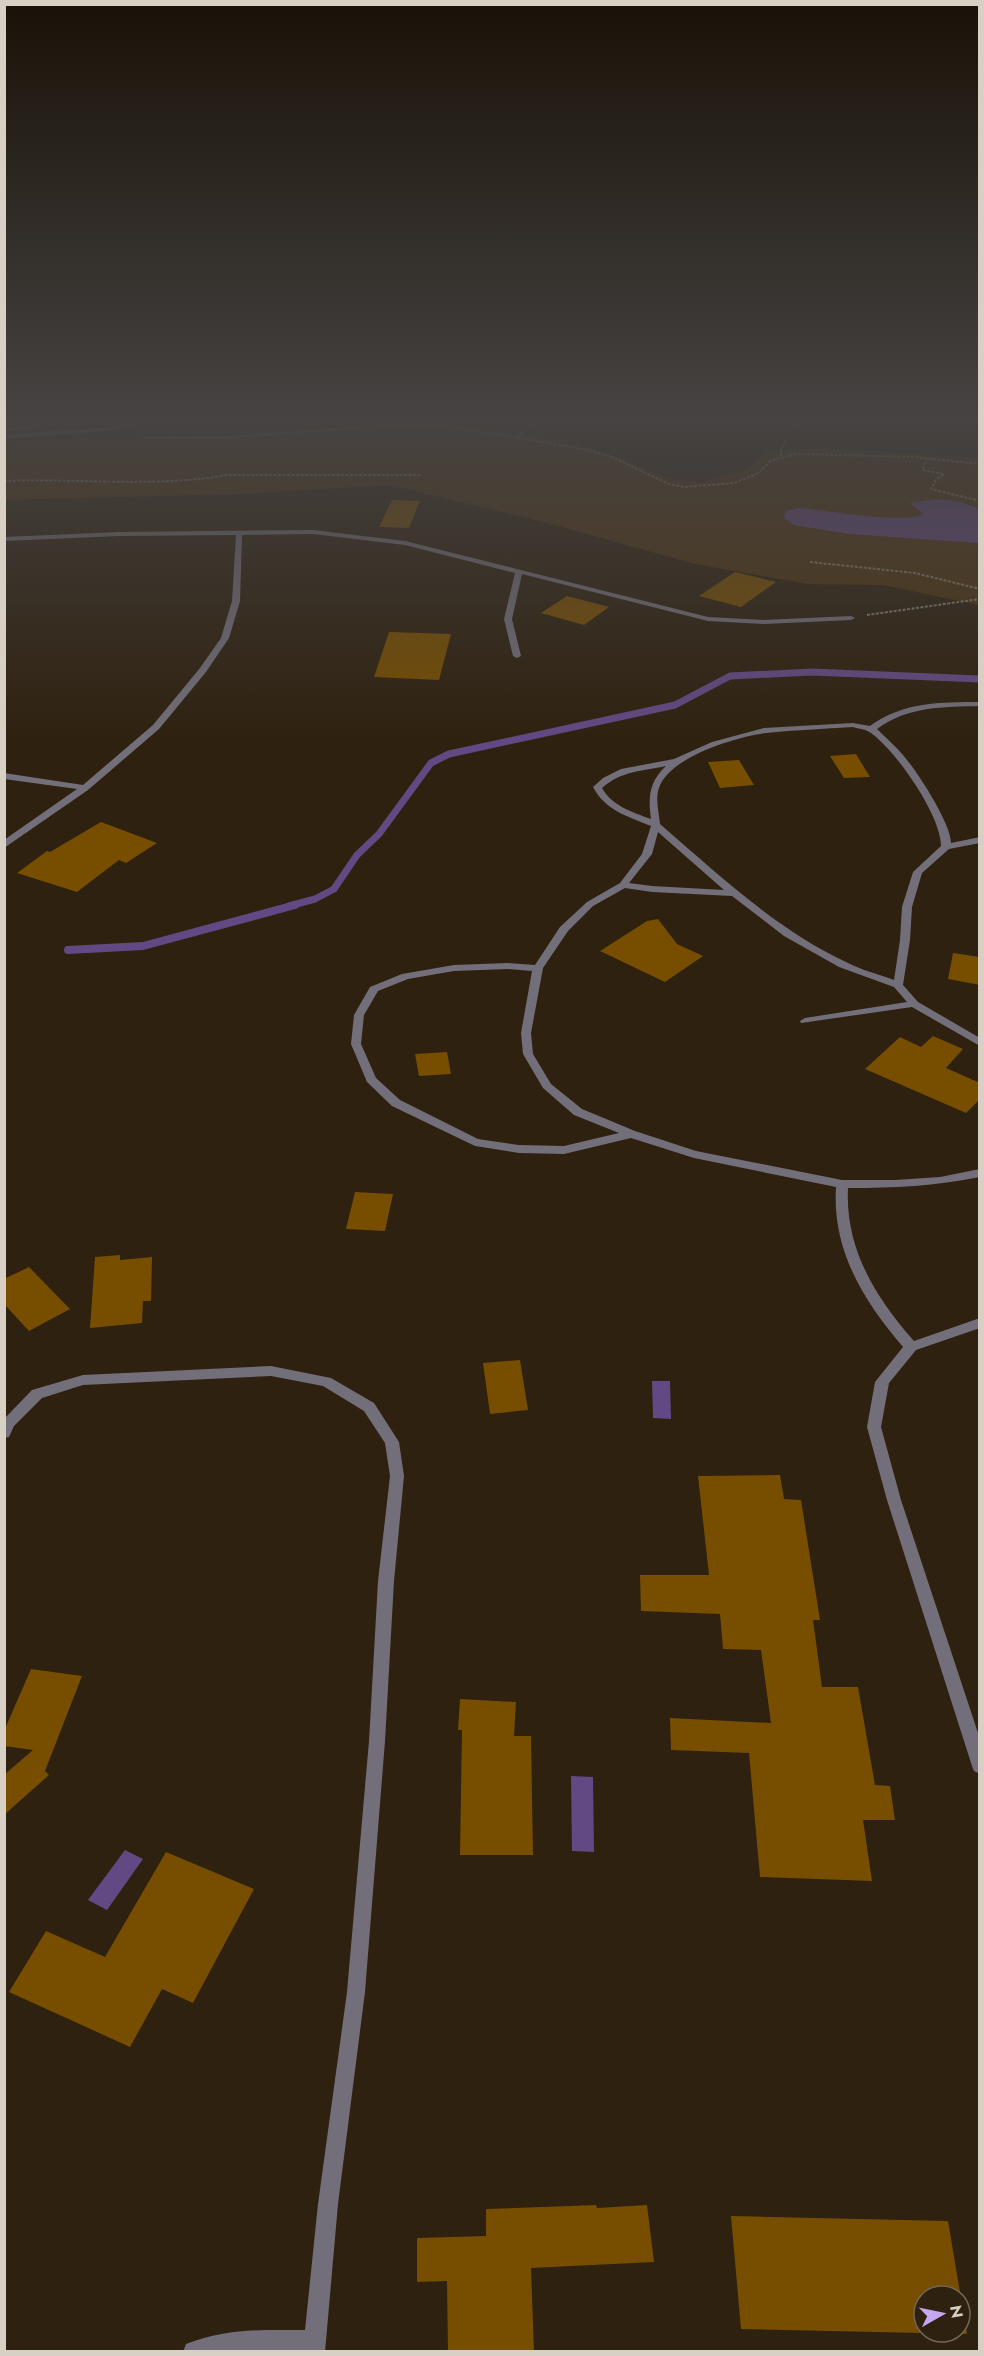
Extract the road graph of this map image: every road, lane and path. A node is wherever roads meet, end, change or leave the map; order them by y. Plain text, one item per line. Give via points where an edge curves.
1 (239, 534) junction
2 (4, 539) edge
3 (810, 562) dead end
4 (519, 571) junction
5 (980, 589) edge
6 (980, 599) edge
7 (851, 618) joint
8 (517, 656) dead end
9 (980, 704) edge
10 (872, 729) junction
11 (678, 759) junction
12 (4, 776) edge
13 (85, 788) junction
14 (656, 825) junction
15 (980, 840) edge
16 (4, 845) edge
17 (946, 847) junction
18 (623, 885) junction
19 (734, 893) junction
20 (538, 969) junction
21 (898, 985) junction
22 (914, 1004) junction
23 (805, 1021) dead end
24 (980, 1043) edge
25 (631, 1134) junction
26 (980, 1173) edge
27 (842, 1184) junction
28 (980, 1323) edge
29 (911, 1347) junction
30 (4, 1433) edge
31 (980, 1767) edge
32 (314, 2346) edge
33 (194, 2352) edge

1 - 2 street
1 - 4 street via 313,532 363,537 405,543
1 - 13 street via 236,601 225,638 156,727
3 - 5 path via 924,574
4 - 7 street via 708,620
4 - 8 street via 508,619
6 - 7 path
9 - 10 street via 912,708 892,713
10 - 11 street via 853,725 764,731
10 - 17 street via 904,761 932,806 946,836
11 - 14 street via 654,788
11 - 14 street via 624,769 597,787 603,798 618,809
12 - 13 street
13 - 16 street
14 - 18 street via 647,854
14 - 19 street
15 - 17 street
17 - 21 street via 918,872 907,907
18 - 19 street
18 - 20 street via 590,904 564,929
19 - 21 street via 788,934 825,955
20 - 25 street via 526,1033 528,1054 547,1086 578,1112
20 - 25 street via 454,968 405,976 374,989 359,1015 356,1044 371,1080 396,1102 475,1142 519,1149 564,1150
21 - 22 street
22 - 23 street
22 - 24 street
25 - 27 street via 694,1154
26 - 27 street via 940,1181
27 - 29 street via 841,1220 850,1257
28 - 29 street
29 - 31 street via 882,1382 874,1427
30 - 32 street via 37,1394 83,1380 271,1371 326,1382 369,1407 392,1442 397,1476 357,1980
32 - 33 street via 237,2342

